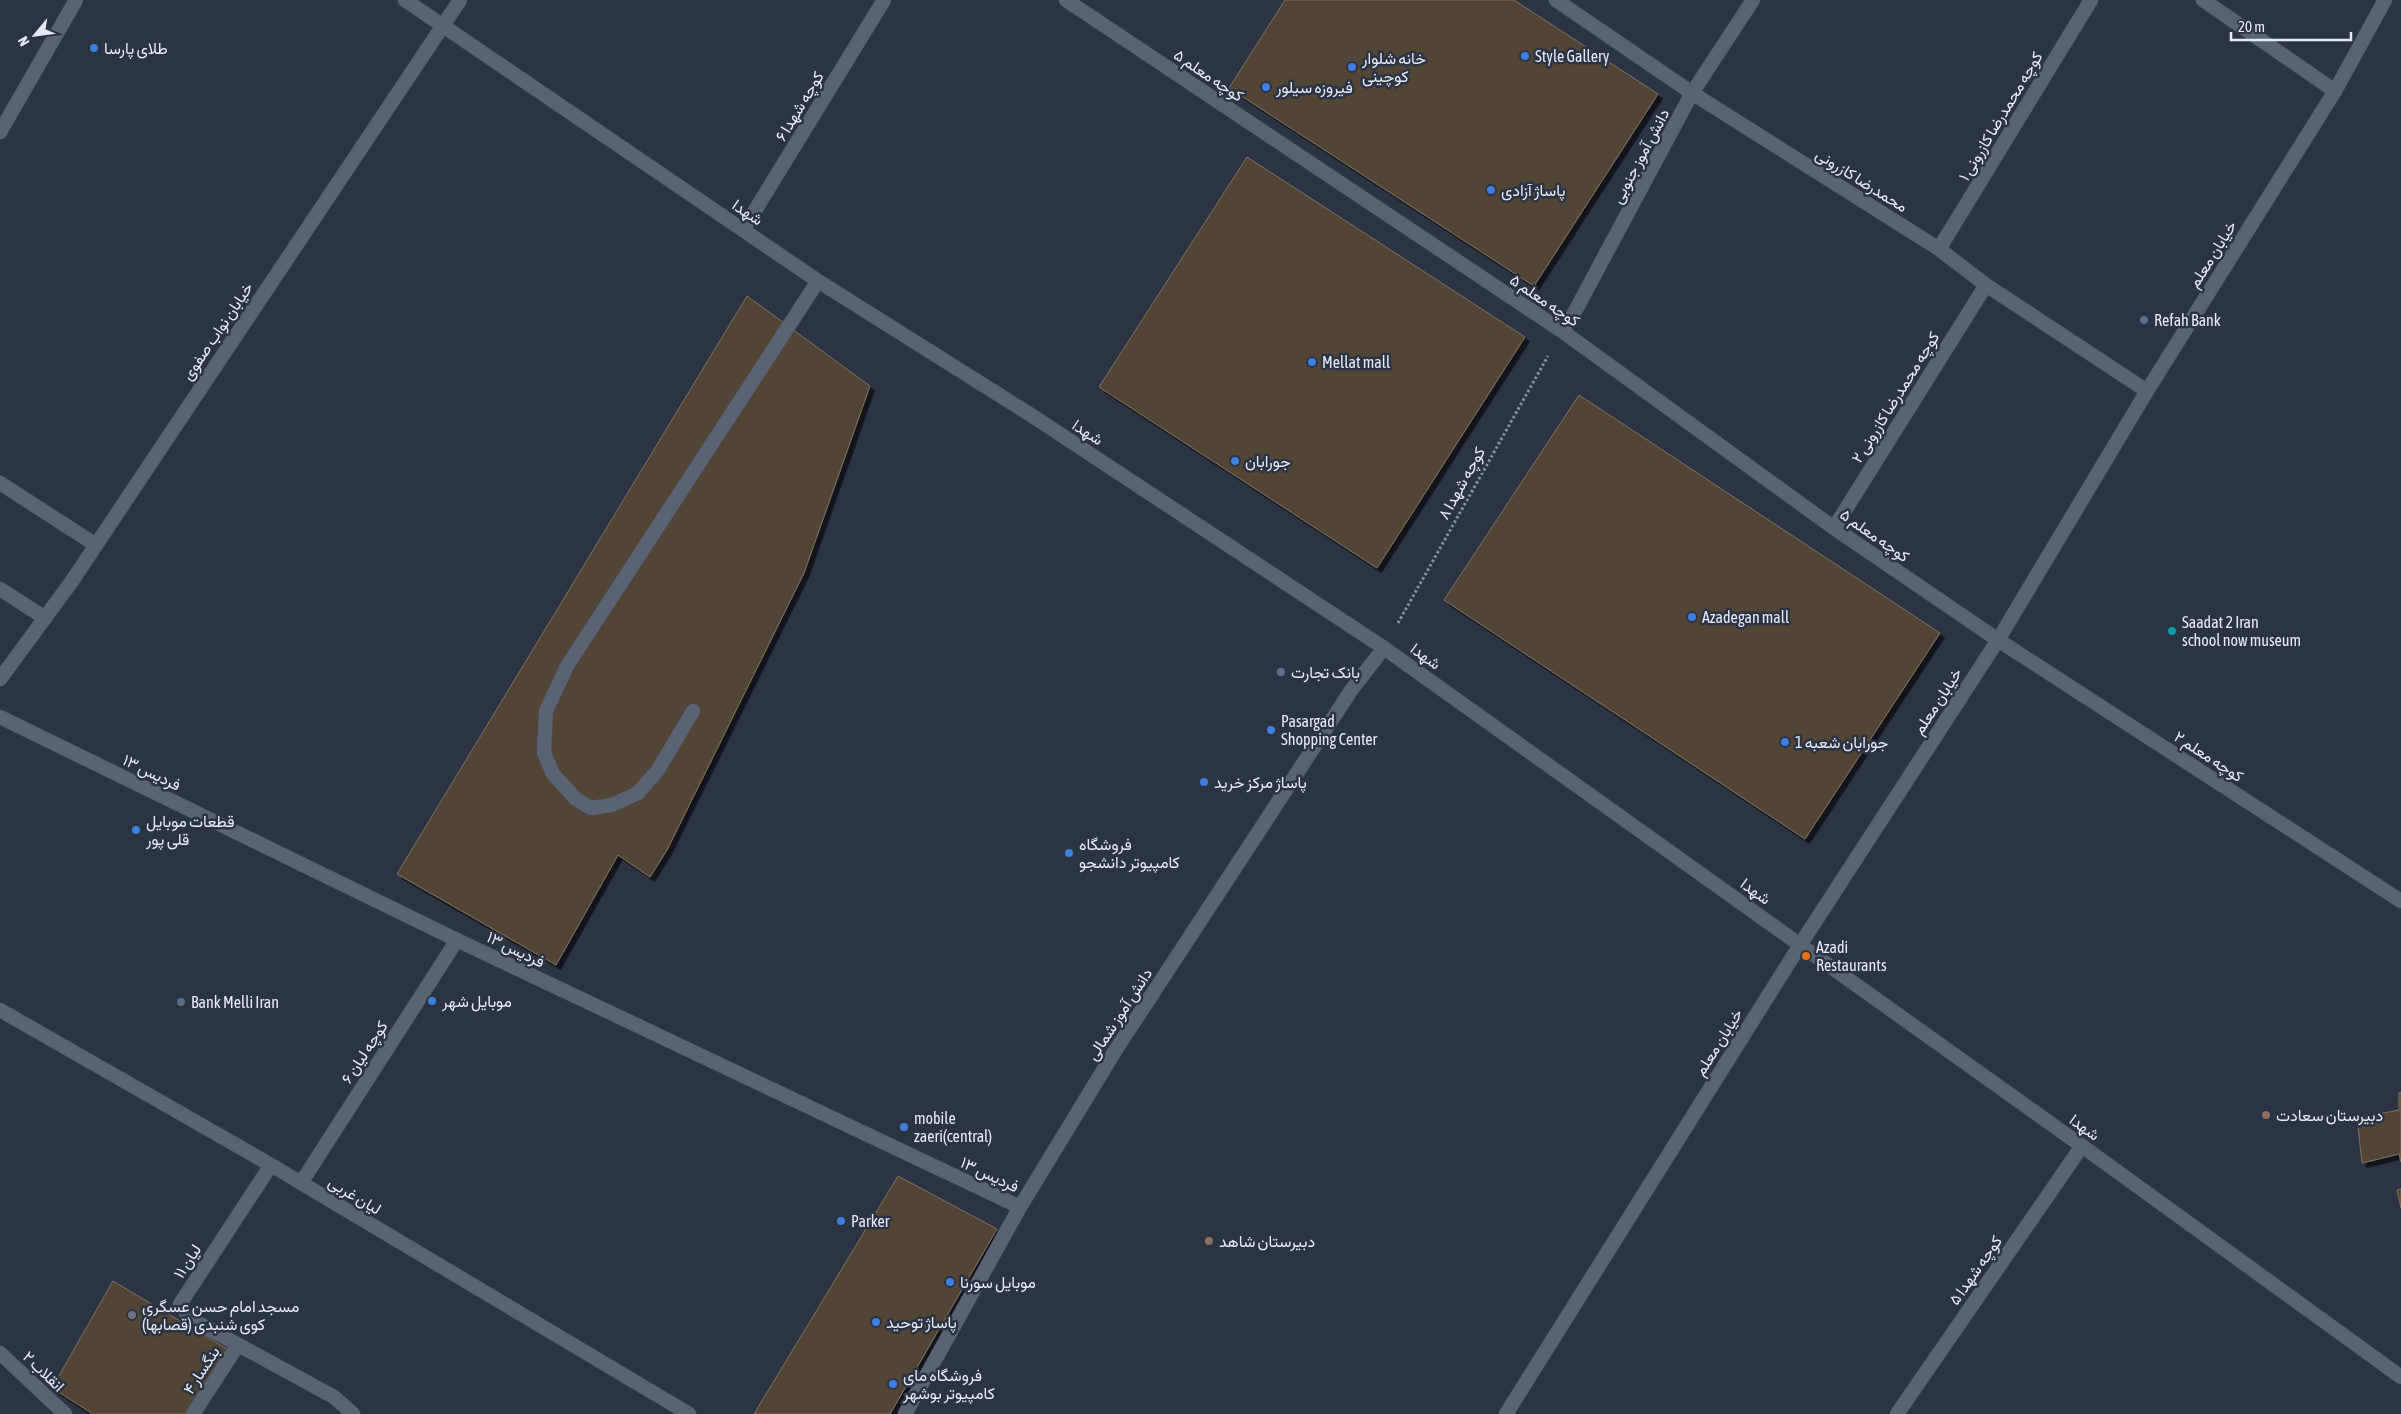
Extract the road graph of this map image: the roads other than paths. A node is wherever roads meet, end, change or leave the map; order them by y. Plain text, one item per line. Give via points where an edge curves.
1 (76, 0) edge
2 (405, 0) edge
3 (460, 0) edge
4 (884, 0) edge
5 (1066, 0) edge
6 (1556, 0) edge
7 (1753, 0) edge
8 (2092, 0) edge
9 (2203, 0) edge
10 (2385, 0) edge
11 (442, 25) junction
12 (2335, 91) junction
13 (1692, 94) junction
14 (0, 132) edge
15 (743, 230) junction
16 (1939, 250) junction
17 (818, 281) junction
18 (1986, 285) junction
19 (1562, 332) junction
20 (2147, 391) junction
21 (0, 483) edge
22 (1834, 528) junction
23 (96, 546) junction
24 (0, 589) edge
25 (45, 618) junction
26 (1998, 640) junction
27 (1384, 648) junction
28 (0, 679) edge
29 (693, 711) dead end
30 (0, 717) edge
31 (2401, 901) edge
32 (457, 940) junction
33 (1800, 945) junction
34 (0, 1010) edge
35 (2082, 1146) junction
36 (271, 1165) junction
37 (302, 1183) junction
38 (1020, 1208) junction
39 (238, 1345) junction
40 (0, 1353) edge
41 (2401, 1377) edge
42 (65, 1414) edge
43 (193, 1414) edge
44 (353, 1414) edge
45 (690, 1414) edge
46 (905, 1414) edge
47 (1506, 1414) edge
48 (1897, 1414) edge

1 - 14 street
2 - 11 street, شهدا
3 - 11 street, خیابان نواب صفوی
4 - 15 street, کوچه شهدا ۶
5 - 19 street, کوچه معلم ۵
6 - 13 street, محمدرضا کازرونی
7 - 13 street, دانش آموز جنوبی
8 - 16 street, کوچه محمدرضا کازرونی ۱
9 - 12 street
10 - 12 street, خیابان معلم
11 - 15 street, شهدا
11 - 23 street, خیابان نواب صفوی
12 - 20 street, خیابان معلم
13 - 16 street, محمدرضا کازرونی
13 - 19 street, دانش آموز جنوبی
15 - 17 street, شهدا
16 - 18 street, محمدرضا کازرونی
17 - 27 street, شهدا via 1031,415
17 - 29 street via 567,666 546,711 544,753 553,774 576,799 591,808 612,805 638,792 658,770
18 - 20 street, محمدرضا کازرونی
18 - 22 street, کوچه محمدرضا کازرونی ۲
19 - 22 street, کوچه معلم ۵
20 - 26 street, خیابان معلم
21 - 23 street
22 - 26 street, کوچه معلم ۵
23 - 25 street, خیابان نواب صفوی
24 - 25 street
25 - 28 street, خیابان نواب صفوی
26 - 31 street, کوچه معلم ۲
26 - 33 street, خیابان معلم
27 - 33 street, شهدا
27 - 38 street, دانش آموز شمالی via 1352,689 1115,1051
30 - 32 street, فردیس ۱۳
32 - 37 street, کوچه لیان ۶
32 - 38 street, فردیس ۱۳
33 - 35 street, شهدا
33 - 47 street, خیابان معلم
34 - 36 street, لیان غربی
35 - 41 street, شهدا
35 - 48 street, کوچه شهدا ۵
36 - 37 street, لیان غربی
36 - 39 street, لیان ۱۱ via 180,1304 191,1319
37 - 45 street, لیان غربی
38 - 46 street, دانش آموز شمالی
39 - 43 street, بنگسار ۴
39 - 44 street, لیان ۱۱ via 334,1397
40 - 42 street, انقلاب ۲

